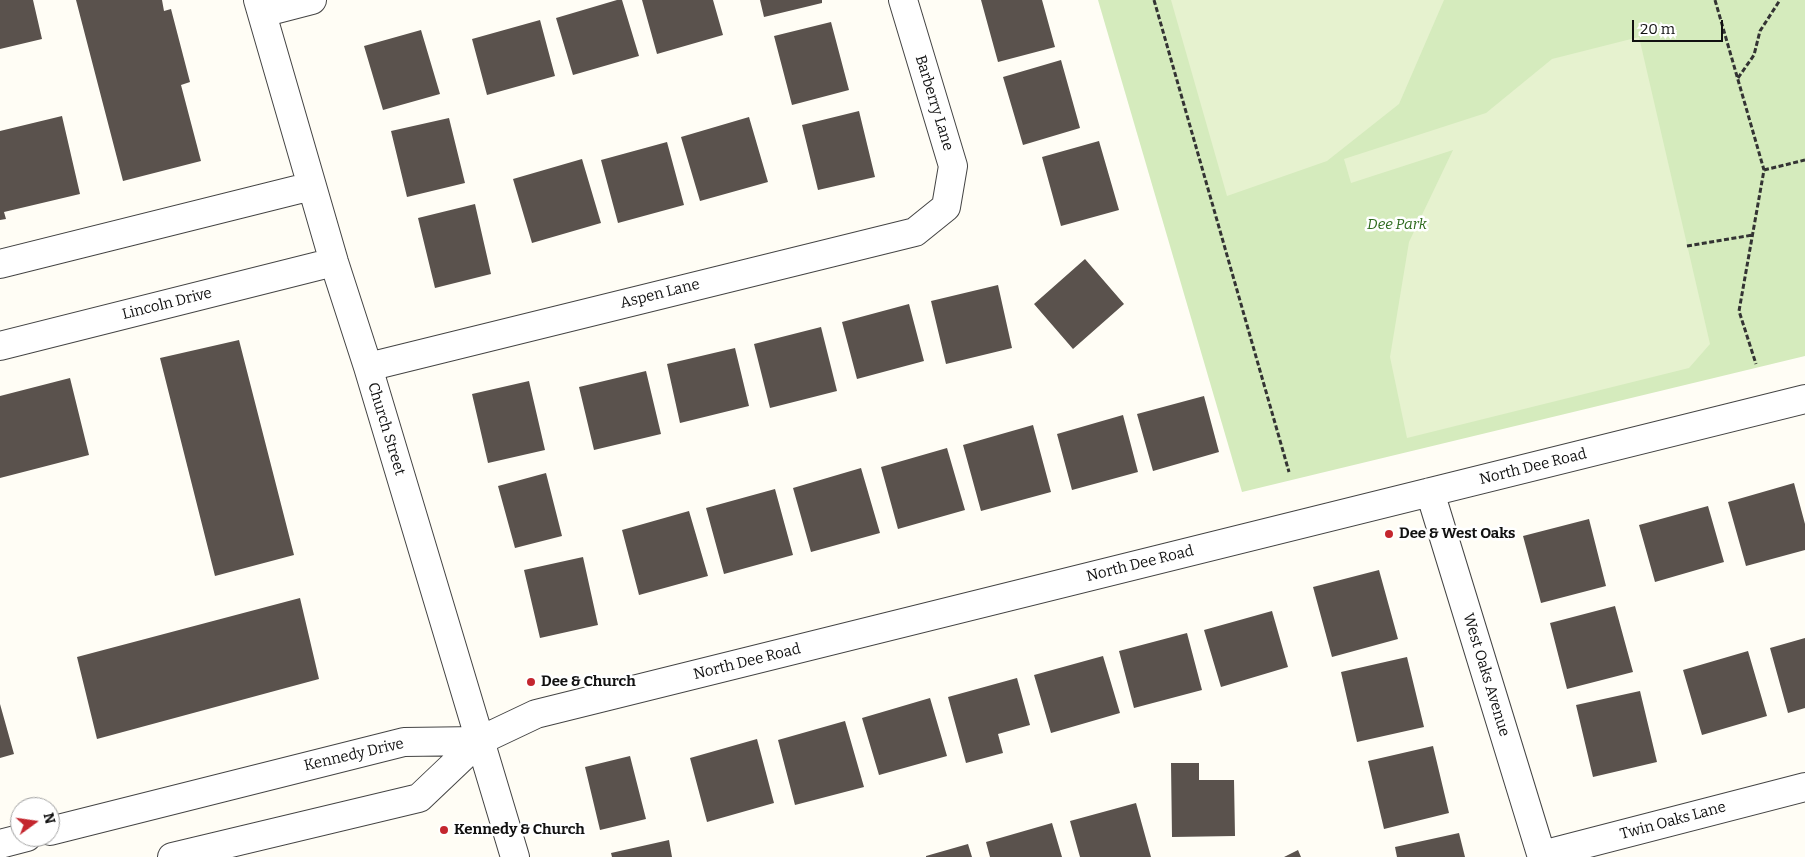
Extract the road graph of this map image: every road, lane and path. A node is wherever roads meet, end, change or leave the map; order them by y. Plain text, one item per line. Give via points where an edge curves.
1 (312, 0) edge
2 (903, 0) edge
3 (1154, 0) edge
4 (1715, 0) edge
5 (1780, 0) edge
6 (260, 6) edge
7 (1738, 78) junction
8 (1805, 160) edge
9 (1764, 170) junction
10 (312, 186) junction
11 (946, 207) joint
12 (1753, 235) junction
13 (1687, 246) dead end
14 (334, 262) junction
15 (0, 264) edge
16 (0, 346) edge
17 (1756, 364) dead end
18 (368, 367) junction
19 (1805, 399) edge
20 (1289, 472) dead end
21 (1430, 492) junction
22 (479, 741) junction
23 (1805, 787) edge
24 (60, 828) edge
25 (1542, 856) edge
26 (172, 857) edge
27 (515, 857) edge

1 - 6 street
2 - 11 street, Barberry Lane via 953,166
3 - 20 path
4 - 7 path
5 - 7 path via 1760,31 1754,54
6 - 10 street, Church Street
7 - 9 path
8 - 9 path
9 - 12 path
10 - 14 street, Church Street
10 - 15 street
11 - 18 street, Aspen Lane via 915,232
12 - 13 path
12 - 17 path via 1739,311
14 - 16 street, Lincoln Drive
14 - 18 street, Church Street
18 - 22 street, Church Street
19 - 21 street, North Dee Road
21 - 22 street, North Dee Road via 536,714
21 - 25 street, West Oaks Avenue
22 - 24 street, Kennedy Drive via 404,742
22 - 26 street via 419,798
22 - 27 street, Church Street
23 - 25 street, Twin Oaks Lane

